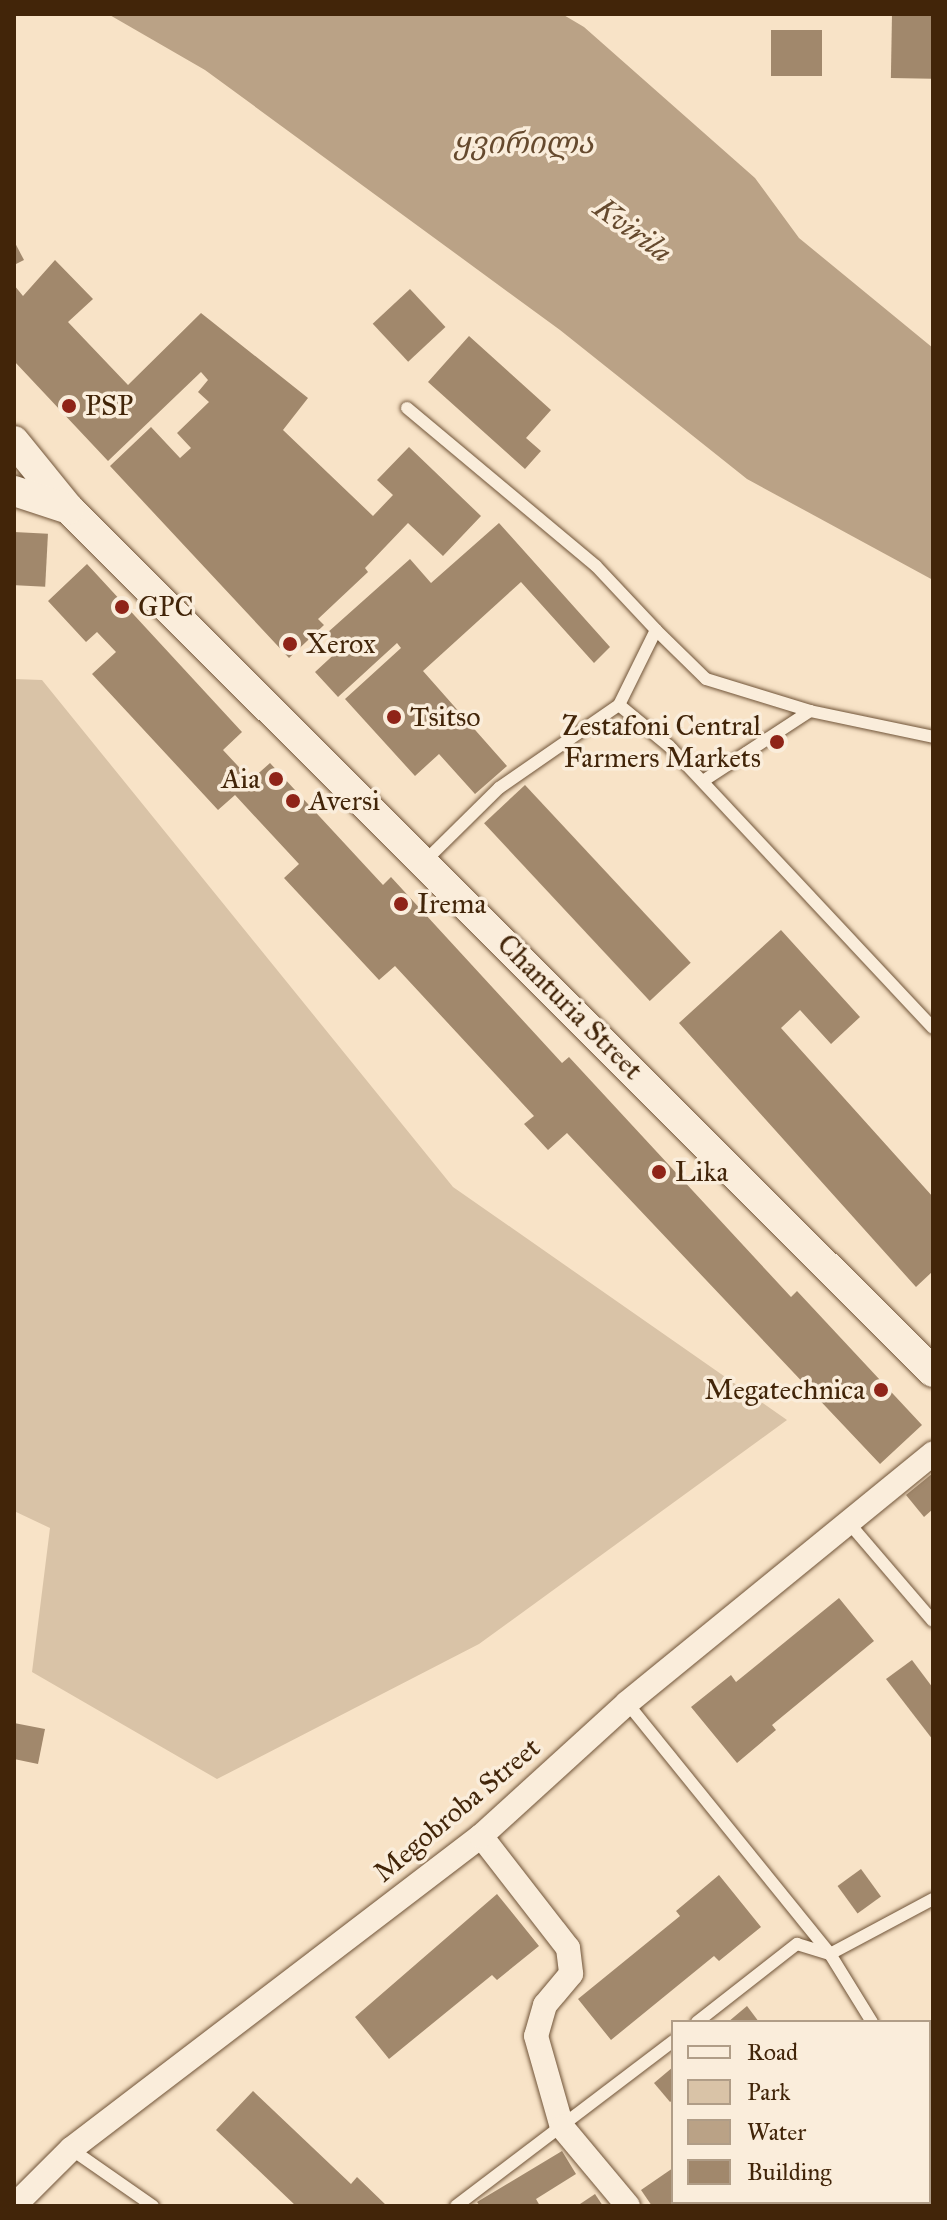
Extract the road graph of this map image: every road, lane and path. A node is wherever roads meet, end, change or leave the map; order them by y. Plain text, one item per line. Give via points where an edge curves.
1 (407, 408) dead end
2 (14, 441) edge
3 (14, 491) edge
4 (69, 509) junction
5 (656, 630) junction
6 (619, 705) junction
7 (810, 711) junction
8 (933, 737) edge
9 (703, 781) junction
10 (425, 861) junction
11 (933, 1028) edge
12 (933, 1372) edge
13 (933, 1453) edge
14 (848, 1522) junction
15 (933, 1621) edge
16 (627, 1703) junction
17 (481, 1836) junction
18 (933, 1899) edge
19 (830, 1954) junction
20 (700, 2020) edge
21 (871, 2020) edge
22 (671, 2043) edge
23 (562, 2127) junction
24 (71, 2149) junction
25 (14, 2206) edge
26 (153, 2206) edge
27 (456, 2206) edge
28 (628, 2206) edge

1 - 5 lane via 596,566
2 - 4 street, Chanturia Street
3 - 4 street, Chanturia Street
4 - 10 street, Chanturia Street
5 - 6 lane
5 - 7 lane via 706,679
6 - 9 lane via 647,722
6 - 10 lane via 499,788
7 - 8 lane
7 - 9 lane
9 - 11 lane
10 - 12 street, Chanturia Street
13 - 14 street, Megobroba Street
14 - 15 lane
14 - 16 street, Megobroba Street
16 - 17 street, Megobroba Street
16 - 19 lane
17 - 23 street via 568,1948 571,1974 545,2005 536,2036
17 - 24 street, Megobroba Street
18 - 19 lane
19 - 20 lane via 797,1944
19 - 21 lane
22 - 23 lane
23 - 27 lane
23 - 28 street
24 - 25 street, Megobroba Street
24 - 26 lane

